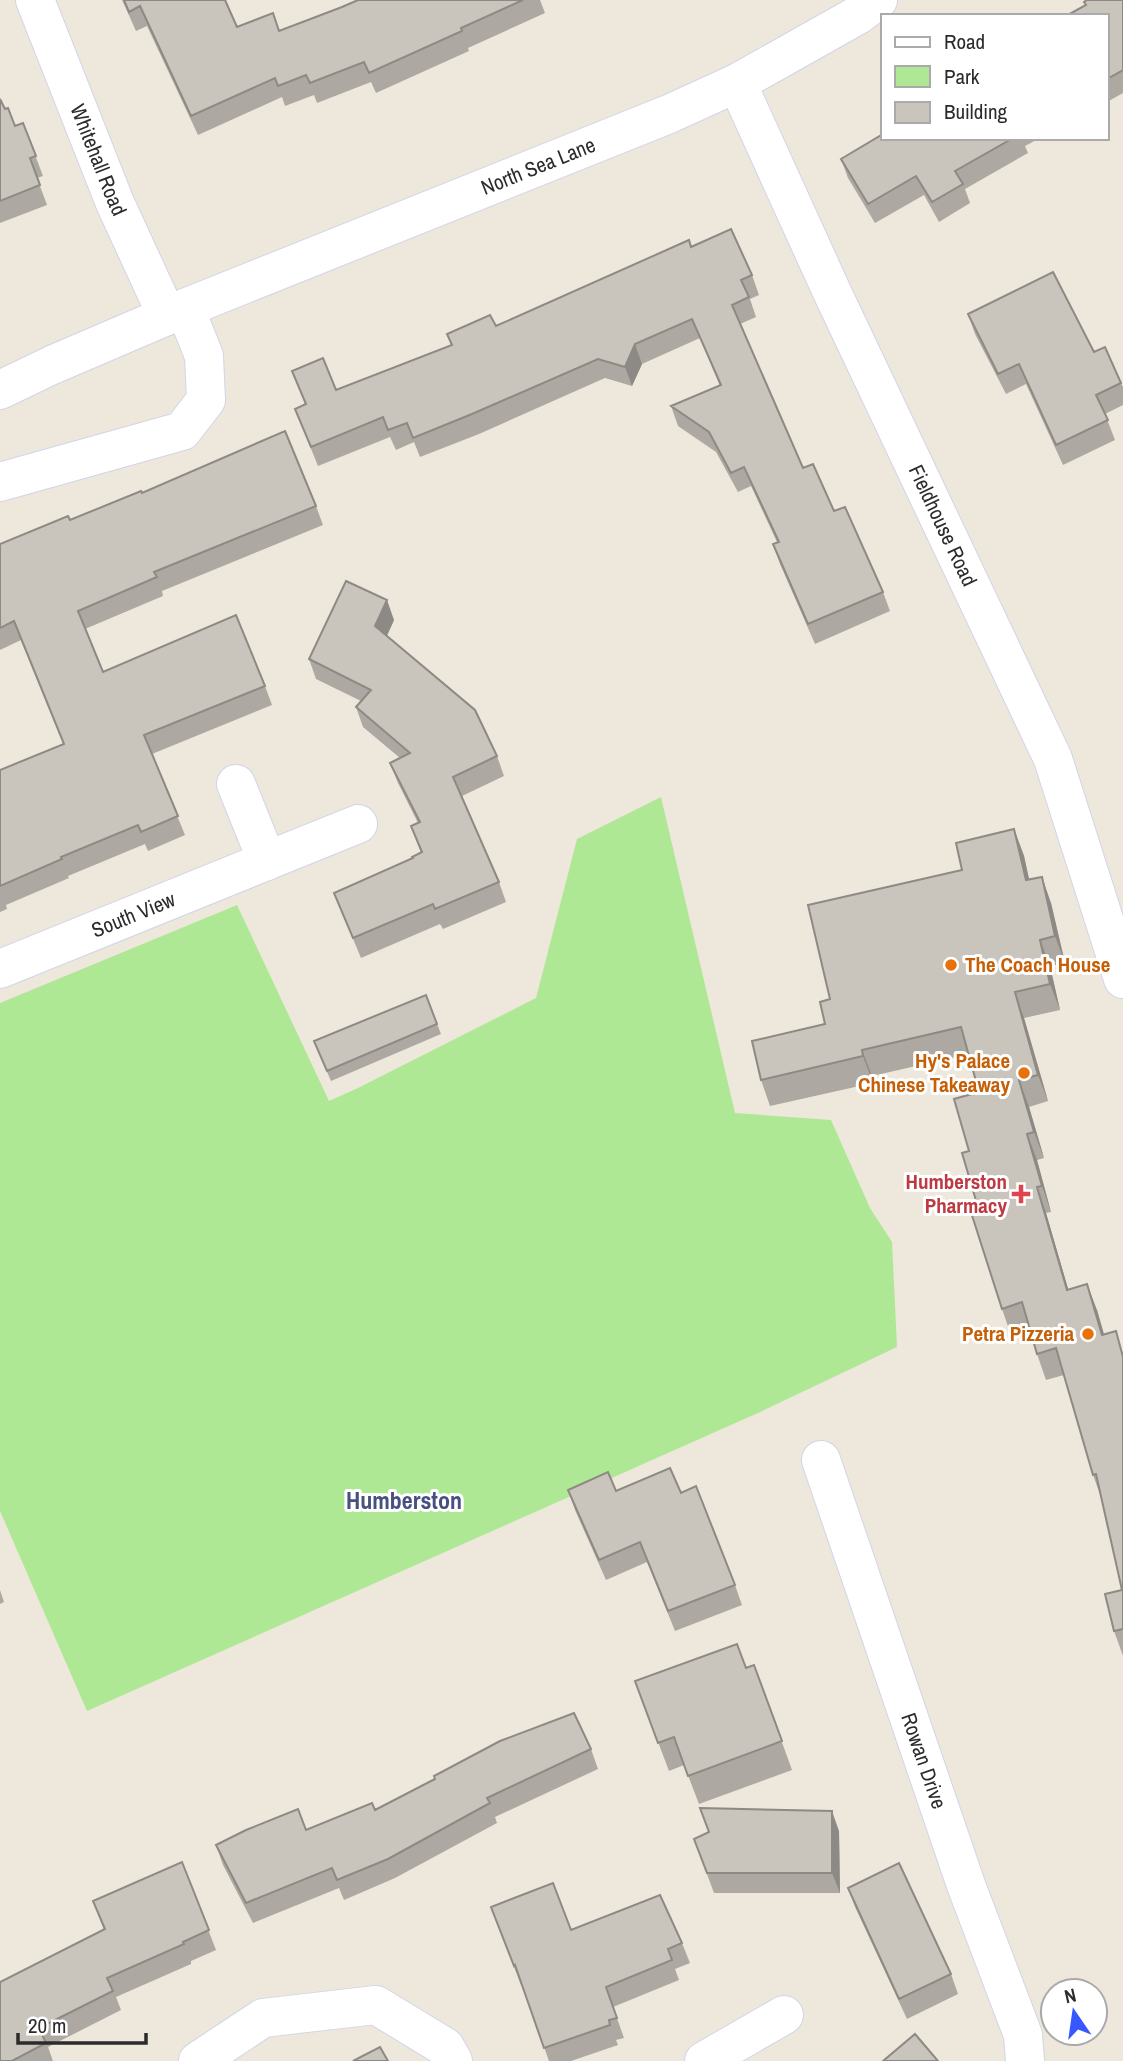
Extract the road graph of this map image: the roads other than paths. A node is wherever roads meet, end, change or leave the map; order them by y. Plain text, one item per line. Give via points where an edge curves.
1 (35, 0) edge
2 (877, 0) edge
3 (737, 83) junction
4 (176, 312) junction
5 (0, 390) edge
6 (0, 482) edge
7 (236, 784) dead end
8 (358, 824) dead end
9 (267, 861) junction
10 (1109, 889) edge
11 (0, 969) edge
12 (1123, 979) edge
13 (821, 1460) dead end
14 (785, 2015) dead end
15 (198, 2061) edge
16 (453, 2061) edge
17 (704, 2061) edge
18 (1025, 2061) edge

1 - 4 street, Whitehall Road via 116,203
2 - 3 street, North Sea Lane
3 - 4 street, North Sea Lane
3 - 10 street, Fieldhouse Road via 1053,759
4 - 5 street, North Sea Lane
4 - 6 street via 204,356 206,400 182,431
7 - 9 street
8 - 9 street, South View
9 - 11 street, South View
10 - 12 street, Fieldhouse Road
13 - 18 street, Rowan Drive via 966,1885 1023,2035
14 - 17 street
15 - 16 street via 263,2018 376,2005 446,2047

